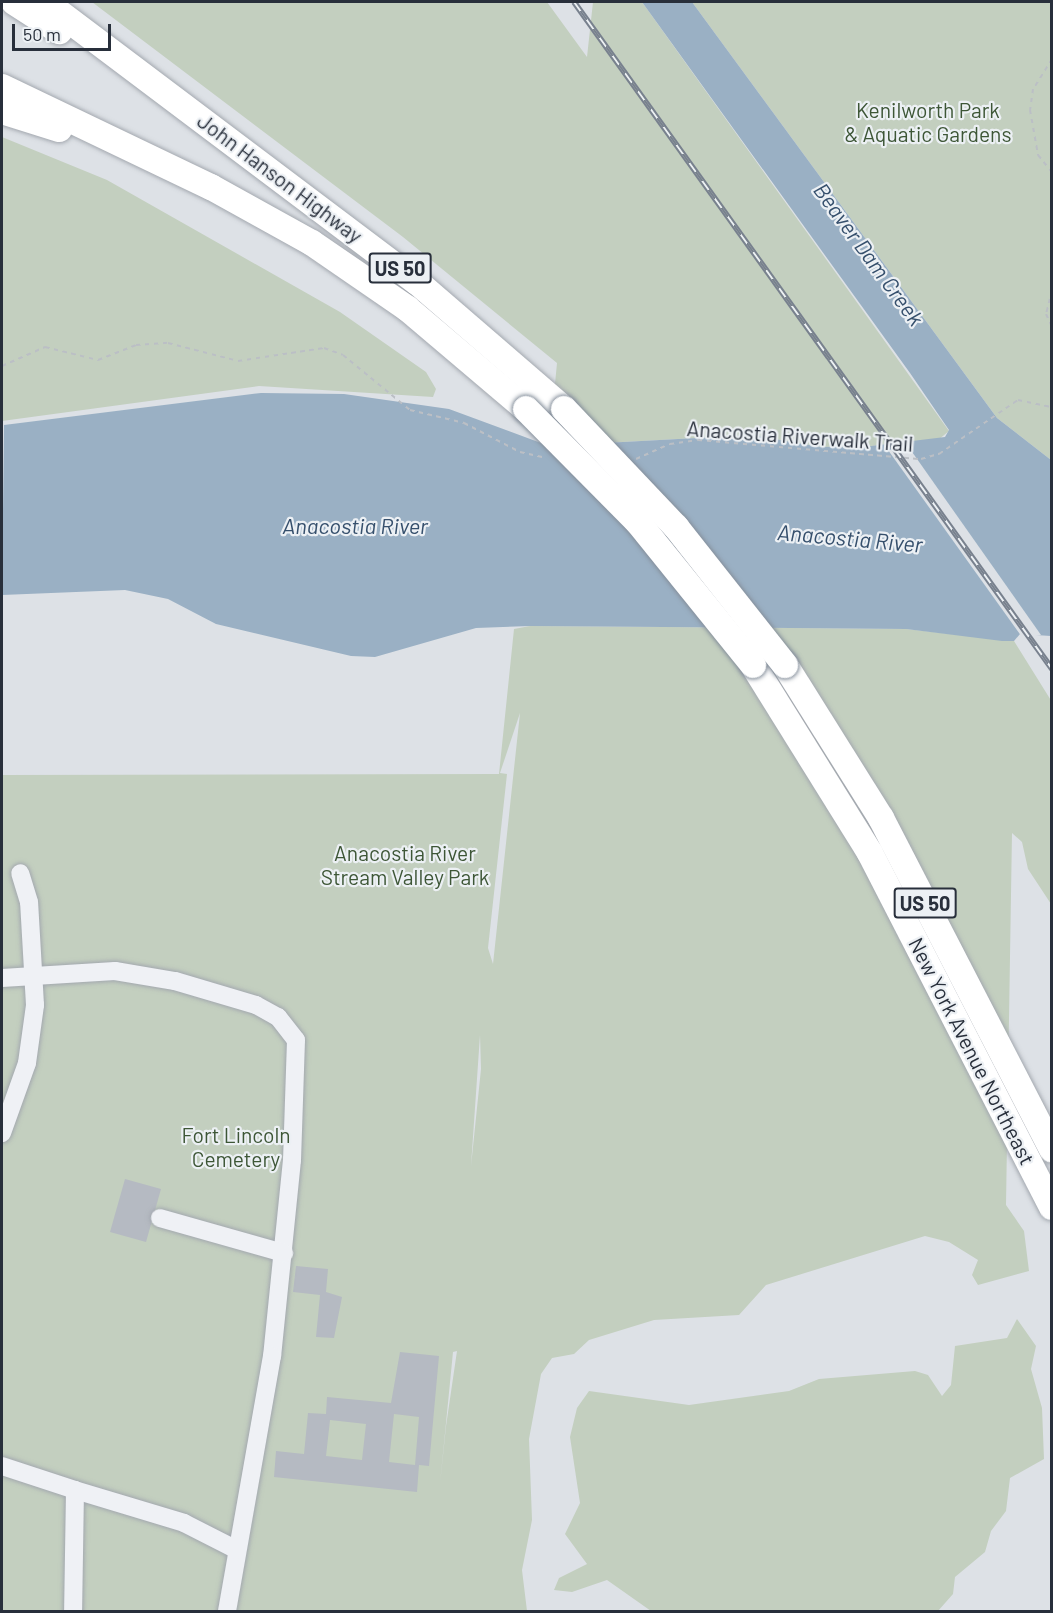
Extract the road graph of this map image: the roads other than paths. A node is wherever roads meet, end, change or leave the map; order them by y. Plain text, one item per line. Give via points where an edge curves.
1 (14, 2) edge
2 (45, 2) edge
3 (2, 87) edge
4 (2, 111) edge
5 (226, 138) junction
6 (211, 187) junction
7 (526, 409) joint
8 (564, 409) joint
9 (20, 873) dead end
10 (35, 975) junction
11 (2, 978) edge
12 (2, 1133) edge
13 (1052, 1149) edge
14 (1052, 1207) edge
15 (160, 1218) dead end
16 (284, 1253) junction
17 (2, 1466) edge
18 (75, 1490) junction
19 (237, 1551) junction
20 (73, 1611) edge
21 (227, 1611) edge

1 - 5 highway
2 - 5 highway, John Hanson Highway / US 50
3 - 6 highway, John Hanson Highway / US 50
4 - 6 highway
5 - 8 highway, John Hanson Highway / US 50 via 440,300
6 - 7 highway, John Hanson Highway / US 50 via 360,274
7 - 14 highway, New York Avenue Northeast / US 50, bridge via 637,521 753,665 870,853
8 - 13 highway, New York Avenue Northeast / US 50, bridge via 684,537 784,665 881,818
9 - 10 lane via 29,902
10 - 11 lane
10 - 12 lane via 27,1063
10 - 16 lane via 115,971 166,979 256,1005 287,1025 298,1053
15 - 16 lane
16 - 19 lane via 257,1464
17 - 18 lane
18 - 19 lane via 184,1523
18 - 20 lane
19 - 21 lane

